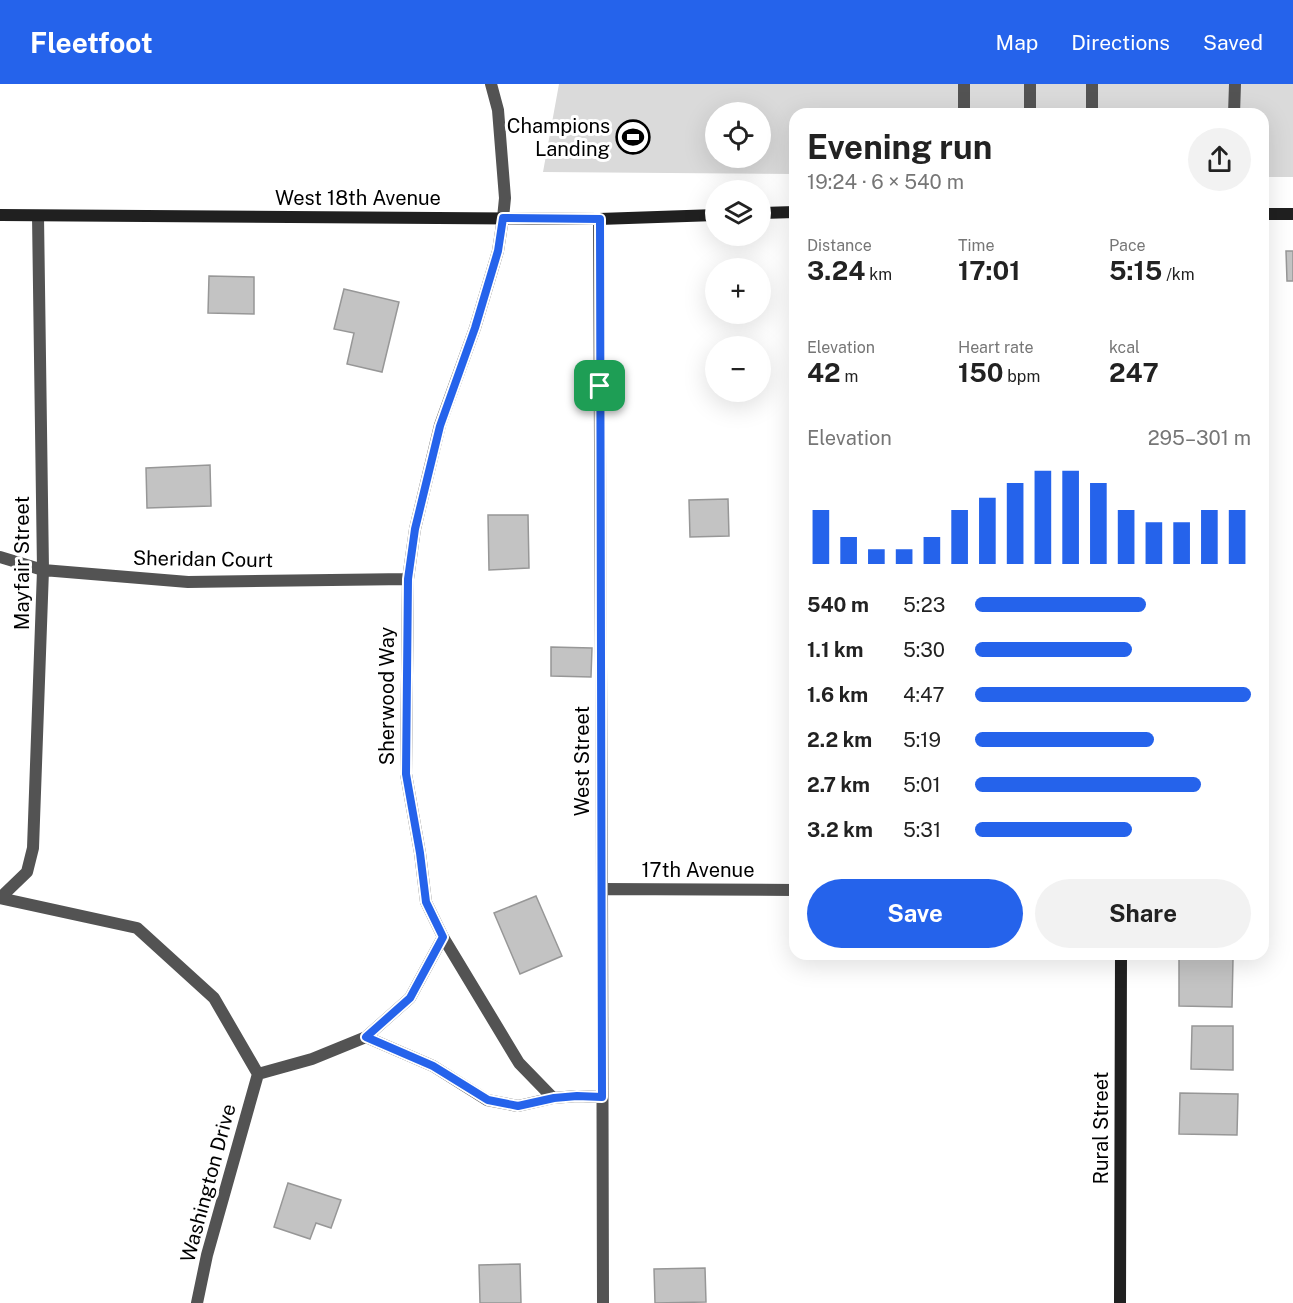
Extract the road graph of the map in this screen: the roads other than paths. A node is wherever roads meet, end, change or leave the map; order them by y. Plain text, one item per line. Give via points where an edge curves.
1 (491, 84) edge
2 (964, 84) edge
3 (1030, 84) edge
4 (1092, 84) edge
5 (1235, 84) edge
6 (964, 108) edge
7 (1030, 108) edge
8 (1092, 108) edge
9 (1234, 108) edge
10 (789, 212) edge
11 (771, 213) edge
12 (1269, 214) edge
13 (1293, 214) edge
14 (0, 215) edge
15 (705, 215) edge
16 (38, 216) junction
17 (503, 218) junction
18 (600, 219) junction
19 (0, 557) edge
20 (43, 570) junction
21 (408, 579) junction
22 (602, 889) junction
23 (789, 890) edge
24 (0, 898) edge
25 (443, 937) junction
26 (1121, 960) edge
27 (366, 1037) junction
28 (258, 1074) junction
29 (602, 1097) junction
30 (554, 1098) junction
31 (196, 1303) edge
32 (603, 1303) edge
33 (1120, 1303) edge

1 - 17 street, Sherwood Way via 498,110
2 - 6 street
3 - 7 street
4 - 8 street
5 - 9 street
10 - 11 street
12 - 13 street
14 - 16 street, West 18th Avenue
15 - 18 street, West 18th Avenue
16 - 17 street, West 18th Avenue
16 - 20 street, Mayfair Street
17 - 18 street, West 18th Avenue
17 - 21 street, Sherwood Way via 498,251 475,328 440,426 415,529
18 - 22 street, West Street
19 - 20 street, Sheridan Court
20 - 21 street, Sheridan Court via 188,582
20 - 24 street, Mayfair Street via 33,848 27,872
21 - 25 street, Sherwood Way via 406,774 426,902
22 - 23 street, 17th Avenue
22 - 29 street, West Street
24 - 28 street via 137,928 214,998
25 - 27 street via 410,998
25 - 30 street, Sherwood Way via 519,1064
26 - 33 street, Rural Street
27 - 28 street via 312,1059
27 - 30 street via 433,1066 488,1100 518,1106
28 - 31 street, Washington Drive
29 - 30 street
29 - 32 street, West Street

